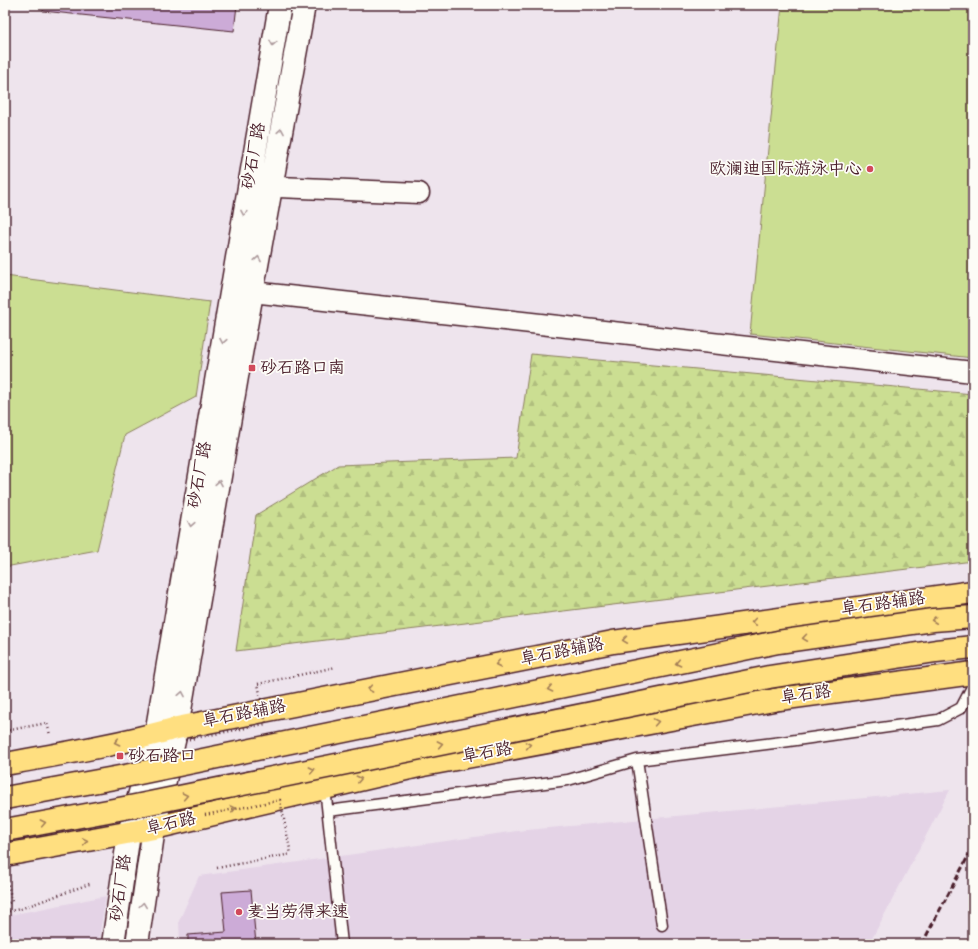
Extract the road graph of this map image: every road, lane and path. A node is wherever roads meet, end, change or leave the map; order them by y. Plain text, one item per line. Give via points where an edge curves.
1 (280, 5) edge
2 (304, 5) edge
3 (249, 186) junction
4 (271, 187) junction
5 (418, 193) dead end
6 (252, 292) junction
7 (973, 372) edge
8 (973, 592) edge
9 (973, 617) edge
10 (973, 647) edge
11 (336, 667) dead end
12 (973, 673) edge
13 (973, 685) edge
14 (48, 723) dead end
15 (5, 731) edge
16 (156, 734) junction
17 (181, 734) junction
18 (636, 760) junction
19 (5, 764) edge
20 (325, 788) junction
21 (5, 798) edge
22 (328, 811) junction
23 (205, 815) dead end
24 (154, 828) junction
25 (5, 830) edge
26 (129, 833) junction
27 (5, 856) edge
28 (217, 868) dead end
29 (5, 869) edge
30 (92, 884) dead end
31 (5, 904) edge
32 (5, 912) edge
33 (662, 925) dead end
34 (113, 944) edge
35 (137, 944) edge
36 (342, 944) edge

1 -> 3 street, 砂石厂路
4 -> 2 street, 砂石厂路
3 - 4 street
3 -> 16 street, 砂石厂路
4 - 5 street
6 -> 4 street, 砂石厂路
6 - 7 street
17 -> 6 street, 砂石厂路
8 -> 17 main road, 阜石路辅路 via 613,642
9 -> 21 main road, bridge via 933,620 778,642 125,776
25 -> 10 main road, 阜石路, bridge via 769,677
11 - 17 path, bridge via 258,684 266,724
20 -> 12 main road, 阜石路 via 423,765 779,699
13 - 18 lane via 961,708 938,720
14 - 15 path
16 - 17 main road, 阜石路辅路
16 -> 19 main road
16 - 26 street, 砂石厂路
17 - 24 street, 砂石厂路
18 - 22 lane via 568,780
18 - 33 lane
20 - 22 lane
24 -> 20 main road, 阜石路
22 - 36 lane
23 - 28 path, bridge via 280,800 291,854
24 - 26 main road, 阜石路
35 -> 24 street, 砂石厂路
27 -> 26 main road, 阜石路
26 - 34 street, 砂石厂路
29 - 31 path via 12,902
30 - 32 path

